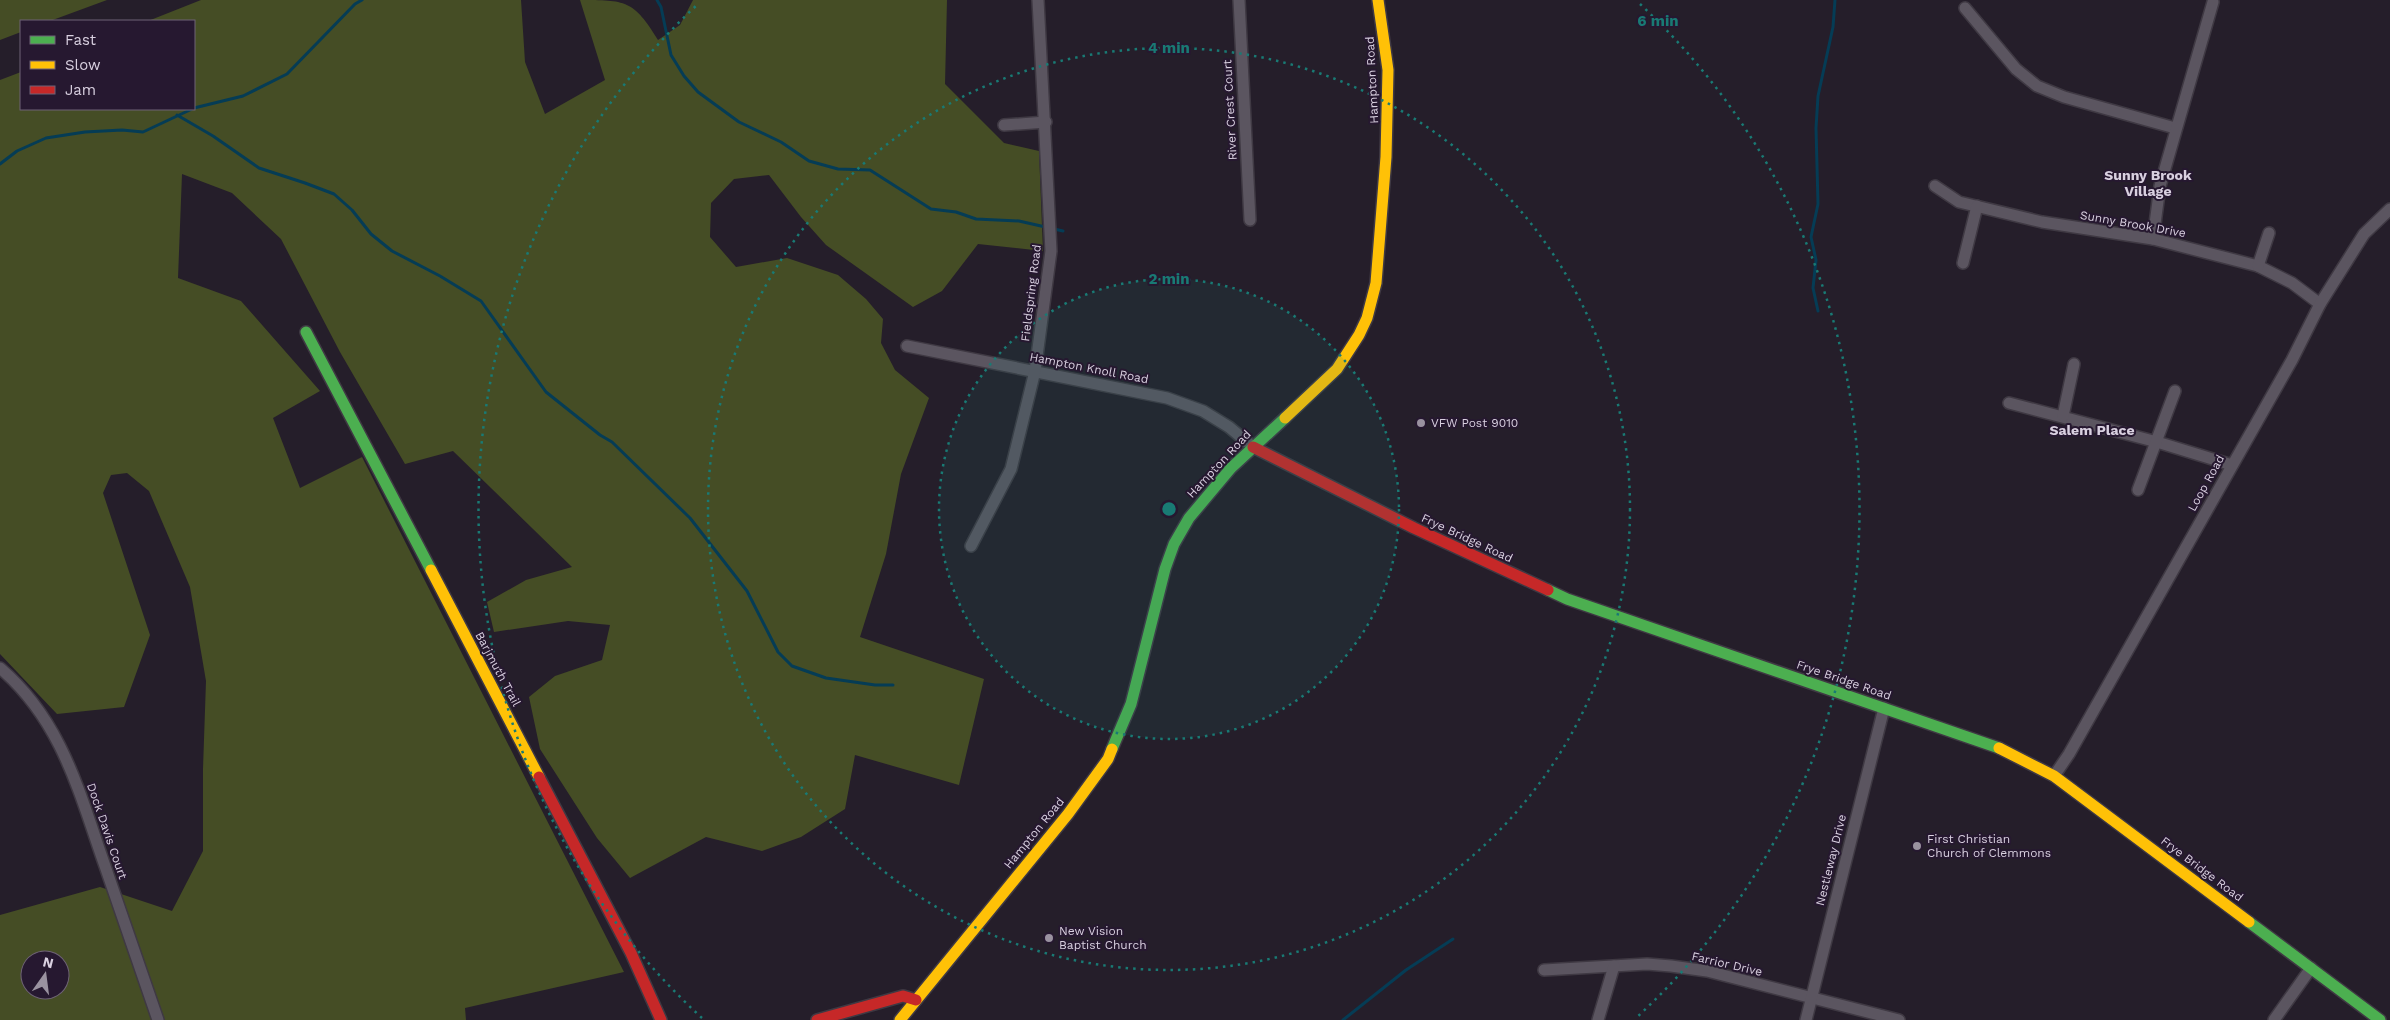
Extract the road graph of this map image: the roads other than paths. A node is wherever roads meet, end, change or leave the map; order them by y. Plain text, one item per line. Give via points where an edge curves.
1 (1038, 0) edge
2 (1239, 0) edge
3 (1378, 0) edge
4 (2213, 2) dead end
5 (1966, 8) dead end
6 (1046, 122) junction
7 (1004, 125) dead end
8 (2175, 128) junction
9 (1935, 186) dead end
10 (1977, 206) junction
11 (2390, 209) edge
12 (1250, 220) dead end
13 (2269, 233) dead end
14 (2153, 239) junction
15 (1963, 263) dead end
16 (2258, 266) junction
17 (2320, 304) junction
18 (306, 332) dead end
19 (907, 346) dead end
20 (2074, 364) dead end
21 (1035, 371) junction
22 (2175, 391) dead end
23 (2009, 403) dead end
24 (2063, 416) junction
25 (2158, 442) junction
26 (1252, 447) junction
27 (2232, 466) junction
28 (2138, 490) dead end
29 (971, 546) dead end
30 (0, 668) edge
31 (1884, 708) junction
32 (2054, 776) junction
33 (1614, 966) junction
34 (2311, 968) junction
35 (1544, 970) dead end
36 (1811, 998) junction
37 (916, 1000) junction
38 (158, 1020) edge
39 (661, 1020) edge
40 (817, 1020) edge
41 (900, 1020) edge
42 (1598, 1020) edge
43 (1806, 1020) edge
44 (1899, 1020) edge
45 (2274, 1020) edge
46 (2380, 1020) edge

1 - 6 street, Fieldspring Road
2 - 12 street, River Crest Court
3 - 26 street, Hampton Road via 1389,93 1382,231 1372,302 1359,335 1337,369
4 - 8 street
5 - 8 street via 2016,69 2037,86
6 - 7 street
6 - 21 street, Fieldspring Road via 1051,251
8 - 14 street via 2160,186
9 - 10 street, Sunny Brook Drive via 1959,202
10 - 14 street, Sunny Brook Drive via 2066,226
10 - 15 street
11 - 17 street, Loop Road via 2364,234
13 - 16 street
14 - 16 street, Sunny Brook Drive
16 - 17 street, Sunny Brook Drive via 2292,283
17 - 27 street, Loop Road
18 - 39 street, Barjmuth Trail via 631,953
19 - 21 street, Hampton Knoll Road
20 - 24 street
21 - 26 street, Hampton Knoll Road via 1167,398 1202,411 1229,427
21 - 29 street, Fieldspring Road via 1012,469
22 - 25 street
23 - 24 street
24 - 25 street
25 - 27 street
25 - 28 street
26 - 31 street, Frye Bridge Road via 1566,599
26 - 37 street, Hampton Road via 1207,494 1174,544 1131,704 1108,759 1066,816
27 - 32 street, Loop Road via 2070,754
30 - 38 street, Dock Davis Court via 52,728 71,768
31 - 32 street, Frye Bridge Road via 1995,746
31 - 36 street, Nestleway Drive
32 - 34 street, Frye Bridge Road
33 - 35 street, Farrior Drive
33 - 36 street, Farrior Drive via 1647,964 1707,972
33 - 42 street
34 - 45 street
34 - 46 street, Frye Bridge Road
36 - 43 street, Nestleway Drive
36 - 44 street, Farrior Drive
37 - 40 street via 903,996
37 - 41 street, Hampton Road

